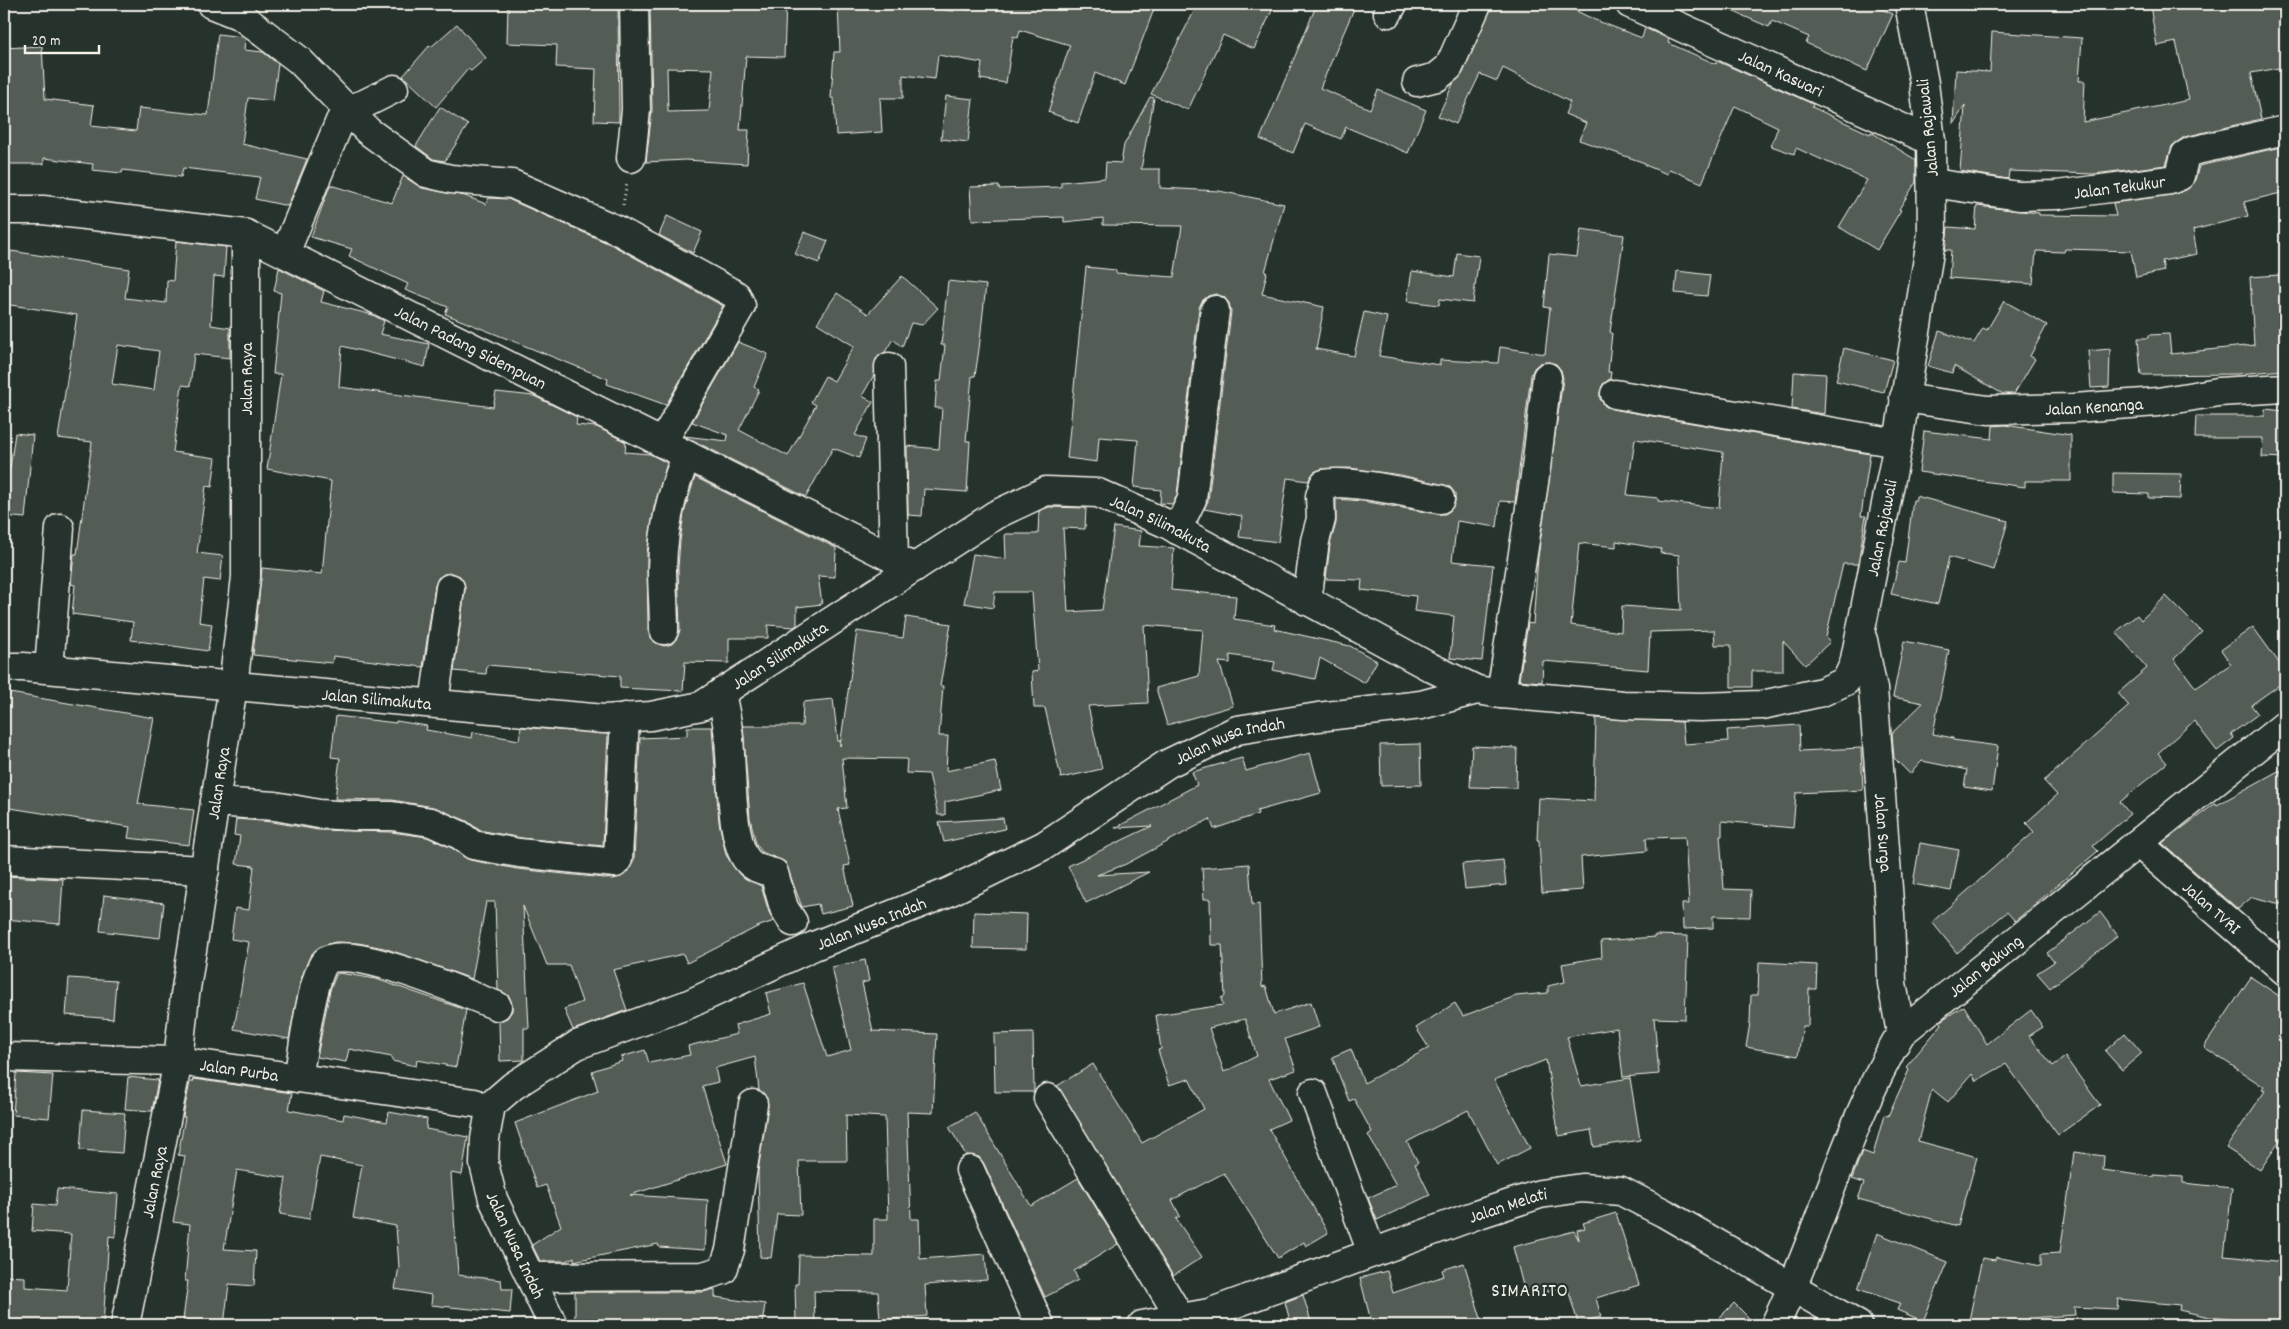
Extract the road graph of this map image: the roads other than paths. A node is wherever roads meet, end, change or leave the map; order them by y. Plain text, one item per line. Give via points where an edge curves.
1 (211, 4) edge
2 (634, 4) edge
3 (1477, 4) edge
4 (1630, 4) edge
5 (1909, 4) edge
6 (1417, 82) dead end
7 (394, 89) dead end
8 (347, 109) junction
9 (2285, 130) edge
10 (1931, 141) junction
11 (630, 166) road end
12 (1933, 183) junction
13 (4, 210) edge
14 (246, 234) junction
15 (285, 254) junction
16 (1215, 310) dead end
17 (889, 367) dead end
18 (1547, 377) dead end
19 (2285, 388) edge
20 (1615, 394) dead end
21 (1904, 398) junction
22 (662, 442) junction
23 (1898, 443) junction
24 (687, 455) junction
25 (1440, 499) dead end
26 (60, 528) dead end
27 (1177, 530) junction
28 (904, 563) junction
29 (450, 588) dead end
30 (1307, 601) junction
31 (664, 630) dead end
32 (1861, 632) junction
33 (4, 667) edge
34 (50, 669) junction
35 (233, 686) junction
36 (1489, 692) junction
37 (721, 693) junction
38 (434, 703) junction
39 (625, 717) junction
40 (2285, 725) edge
41 (215, 802) junction
42 (2138, 843) junction
43 (4, 860) edge
44 (204, 870) junction
45 (793, 922) dead end
46 (2285, 971) edge
47 (497, 1006) dead end
48 (1901, 1033) junction
49 (4, 1057) edge
50 (178, 1061) junction
51 (298, 1078) junction
52 (1313, 1093) dead end
53 (1048, 1098) dead end
54 (475, 1103) dead end
55 (753, 1104) dead end
56 (970, 1170) dead end
57 (1372, 1253) junction
58 (532, 1277) junction
59 (1793, 1288) junction
60 (1181, 1319) junction
61 (125, 1325) edge
62 (553, 1325) edge
63 (1040, 1325) edge
64 (1142, 1325) edge
65 (1775, 1325) edge
66 (1858, 1325) edge

1 - 8 street via 241,16 299,60
2 - 11 street via 636,110
3 - 6 street via 1449,67 1437,77
4 - 10 street, Jalan Kasuari
5 - 10 street, Jalan Rajawali
7 - 8 street
8 - 15 street
8 - 22 street via 368,131 426,173 451,179 512,184 619,231 736,295 741,306
9 - 12 street, Jalan Tekukur via 2192,151 2185,155 2180,176 2170,180 2058,195 2019,196
10 - 12 street, Jalan Rajawali
12 - 21 street, Jalan Rajawali via 1932,234
13 - 14 street, Jalan Padang Sidempuan via 43,210
14 - 15 street, Jalan Padang Sidempuan
14 - 35 street, Jalan Raya via 246,577
15 - 22 street, Jalan Padang Sidempuan
16 - 27 street via 1192,500
17 - 28 street
18 - 36 street via 1535,476
19 - 21 street, Jalan Kenanga via 2074,408 1988,410
20 - 23 street
21 - 23 street, Jalan Rajawali
22 - 24 street, Jalan Padang Sidempuan
23 - 32 street, Jalan Rajawali
24 - 28 street, Jalan Padang Sidempuan
24 - 31 street via 669,509 662,568
25 - 30 street via 1354,484 1324,484
26 - 34 street
27 - 28 street, Jalan Silimakuta via 1098,493 1046,491
27 - 30 street, Jalan Silimakuta
28 - 37 street, Jalan Silimakuta
29 - 38 street
30 - 36 street, Jalan Silimakuta
32 - 36 street, Jalan Rajawali via 1854,664 1846,681 1822,692 1762,705 1623,705
32 - 48 street, Jalan Surga via 1873,689 1892,983
33 - 34 street, Jalan Silimakuta
34 - 35 street, Jalan Silimakuta
35 - 38 street, Jalan Silimakuta
35 - 41 street, Jalan Raya
36 - 58 street, Jalan Nusa Indah via 1421,705 1237,730 1167,764 1045,845 949,892 814,946 689,1004 577,1045 513,1086 491,1106 484,1164 488,1183
37 - 39 street, Jalan Silimakuta via 701,706 651,716
37 - 45 street via 730,740 732,787 741,850 754,867 774,874 784,908
38 - 39 street, Jalan Silimakuta via 604,718
39 - 41 street via 618,859 614,863 473,845 460,835 431,822 392,816 319,814 275,806
40 - 42 street, Jalan Bakung
41 - 44 street, Jalan Raya
42 - 46 street, Jalan TVRI
42 - 48 street, Jalan Bakung
43 - 44 street
44 - 50 street, Jalan Raya
47 - 51 street via 436,981 359,958 334,956 325,962 313,996
48 - 59 street, Jalan Bakung via 1878,1071
49 - 50 street, Jalan Purba
50 - 51 street, Jalan Purba
50 - 61 street, Jalan Raya
51 - 54 street, Jalan Purba
52 - 57 street
53 - 60 street
55 - 58 street via 730,1250 722,1270 703,1276
56 - 63 street
57 - 59 street, Jalan Melati via 1540,1194 1582,1188 1621,1191
57 - 60 street, Jalan Melati via 1209,1313
58 - 62 street, Jalan Nusa Indah
59 - 65 street, Jalan Bakung
59 - 66 street, Jalan Melati
60 - 64 street, Jalan Melati

